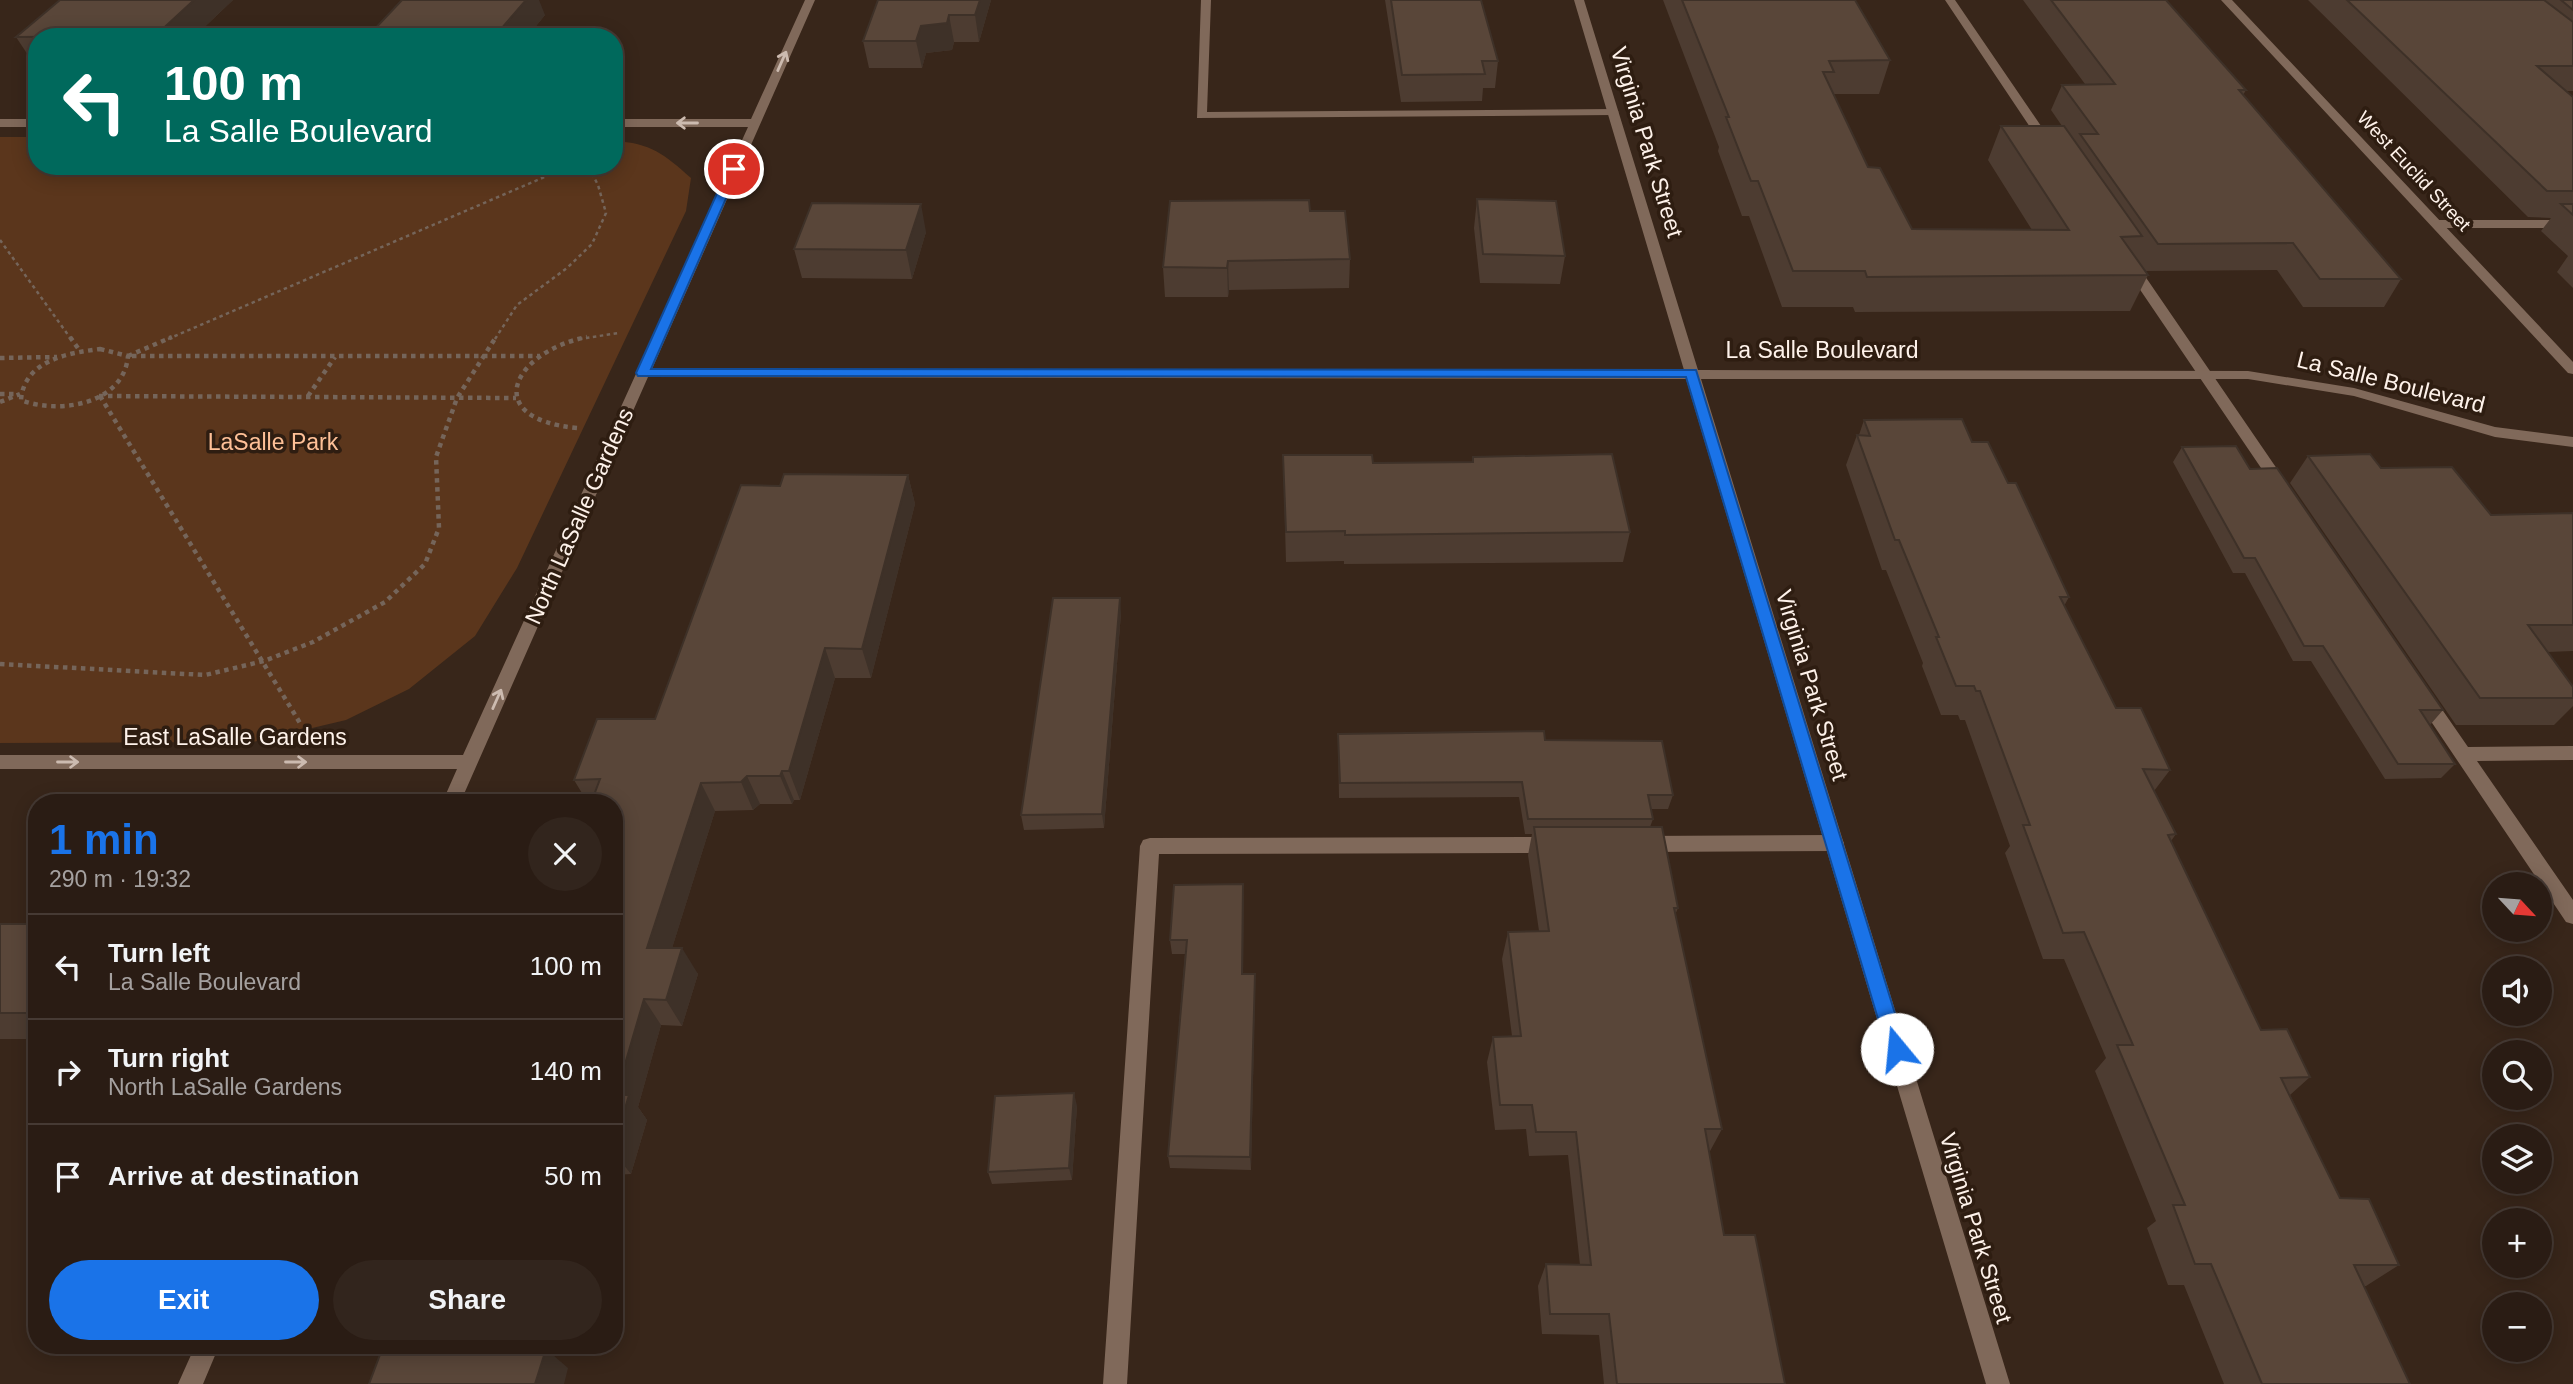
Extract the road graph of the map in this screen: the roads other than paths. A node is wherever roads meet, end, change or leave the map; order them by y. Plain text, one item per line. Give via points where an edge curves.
1 (810, 0) edge
2 (1206, 0) edge
3 (1579, 0) edge
4 (1950, 0) edge
5 (2227, 0) edge
6 (1613, 112) junction
7 (0, 122) edge
8 (28, 123) edge
9 (623, 123) edge
10 (755, 123) junction
11 (2058, 159) edge
12 (2438, 224) junction
13 (2573, 224) edge
14 (2119, 249) edge
15 (2573, 370) edge
16 (643, 373) junction
17 (1691, 373) junction
18 (2203, 373) junction
19 (2573, 442) edge
20 (2287, 496) edge
21 (2417, 687) edge
22 (2573, 752) edge
23 (2463, 754) junction
24 (0, 762) edge
25 (469, 762) junction
26 (455, 794) edge
27 (1626, 844) edge
28 (1834, 844) junction
29 (1570, 845) edge
30 (2573, 916) edge
31 (203, 1354) edge
32 (190, 1384) edge
33 (1115, 1384) edge
34 (1998, 1384) edge

10 -> 1 street, North LaSalle Gardens
2 - 6 street via 1201,116
3 - 6 street, Virginia Park Street
4 - 11 street
5 - 12 street, West Euclid Street
6 - 17 street, Virginia Park Street
7 - 8 street
10 -> 9 street
10 - 16 street, North LaSalle Gardens
12 - 13 street
12 - 15 street, West Euclid Street
14 - 18 street
16 - 17 street, La Salle Boulevard
25 -> 16 street, North LaSalle Gardens
17 - 18 street, La Salle Boulevard
17 - 28 street, Virginia Park Street
18 - 19 street, La Salle Boulevard via 2306,382 2509,435
18 - 20 street
21 - 23 street
22 - 23 street
23 - 30 street
24 -> 25 street, East LaSalle Gardens
25 - 26 street, North LaSalle Gardens
27 - 28 street
28 - 34 street, Virginia Park Street
29 - 33 street via 1150,846
31 - 32 street

